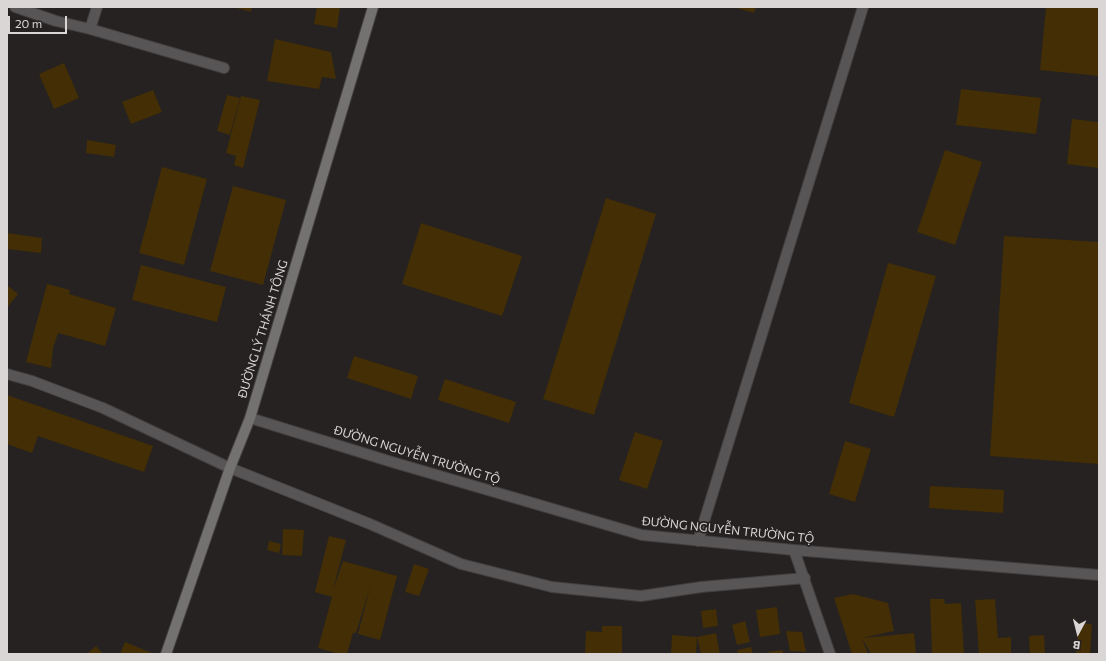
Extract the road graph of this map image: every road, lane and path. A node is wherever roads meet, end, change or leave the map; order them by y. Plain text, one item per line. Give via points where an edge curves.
1 (15, 7) edge
2 (98, 7) edge
3 (372, 7) edge
4 (863, 7) edge
5 (90, 29) junction
6 (224, 68) dead end
7 (7, 374) edge
8 (250, 418) junction
9 (230, 468) junction
10 (698, 541) junction
11 (794, 550) junction
12 (1099, 575) edge
13 (805, 578) junction
14 (166, 654) edge
15 (830, 654) edge

1 - 5 street
2 - 5 street
3 - 8 street, ĐƯỜNG LÝ THÁNH TÔNG
4 - 10 street
5 - 6 street
7 - 9 street via 103,408
8 - 9 street, ĐƯỜNG LÝ THÁNH TÔNG
8 - 10 street, ĐƯỜNG NGUYỄN TRƯỜNG TỘ via 642,535
9 - 13 street via 370,524 461,564 552,587 641,596 701,587
9 - 14 street, ĐƯỜNG LÝ THÁNH TÔNG
10 - 11 street, ĐƯỜNG NGUYỄN TRƯỜNG TỘ
11 - 12 street, ĐƯỜNG NGUYỄN TRƯỜNG TỘ
11 - 13 street
13 - 15 street

